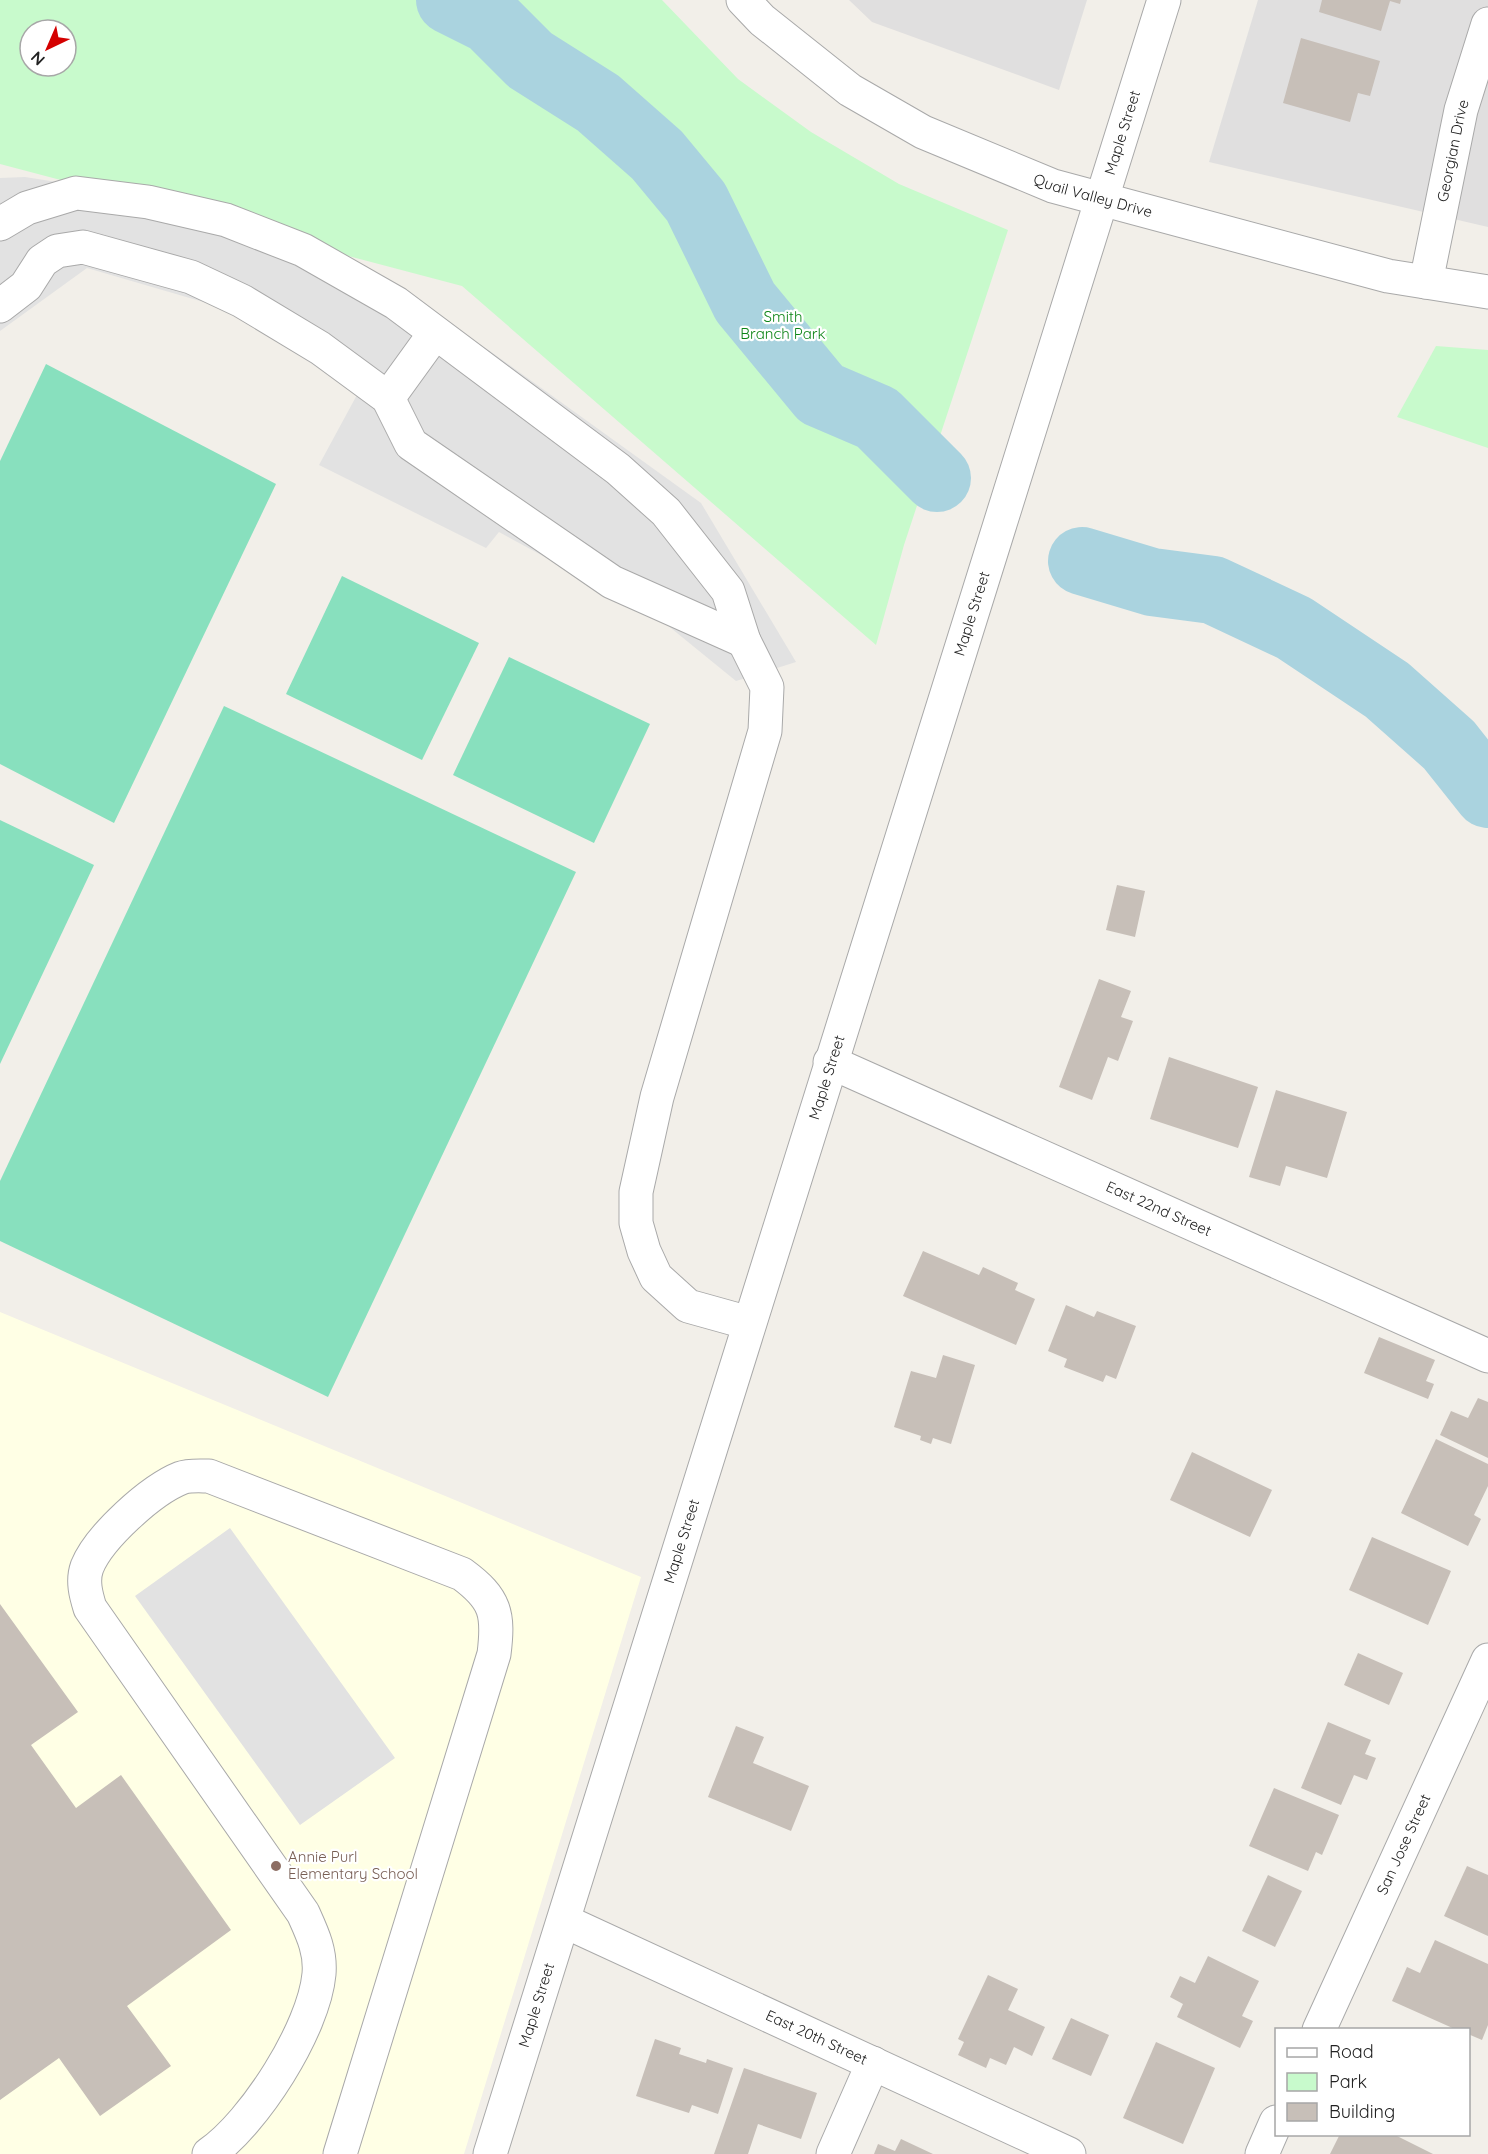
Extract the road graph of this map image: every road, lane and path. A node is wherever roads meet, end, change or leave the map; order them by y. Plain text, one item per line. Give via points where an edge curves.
1 (743, 0) edge
2 (1164, 0) edge
3 (1488, 24) edge
4 (1102, 200) junction
5 (14, 216) edge
6 (42, 261) junction
7 (1426, 282) junction
8 (1488, 291) edge
9 (0, 306) edge
10 (435, 333) junction
11 (388, 398) junction
12 (744, 641) junction
13 (830, 1062) junction
14 (749, 1323) junction
15 (1488, 1356) edge
16 (1488, 1660) edge
17 (564, 1921) junction
18 (1320, 2028) edge
19 (873, 2063) junction
20 (1275, 2124) edge
21 (208, 2154) edge
22 (340, 2154) edge
23 (490, 2154) edge
24 (833, 2154) edge
25 (1069, 2154) edge
26 (1262, 2154) edge

1 - 4 street, Quail Valley Drive via 762,20 850,90 923,132 1053,186
2 - 4 street, Maple Street
3 - 7 street, Georgian Drive via 1461,110
4 - 7 street, Quail Valley Drive via 1388,276
4 - 13 street, Maple Street
5 - 6 street
5 - 10 street via 76,193 148,201 226,220 303,250 396,303
6 - 9 street via 26,286
6 - 11 street via 57,251 83,247 191,277 242,301 320,348
7 - 8 street, Quail Valley Drive
10 - 11 street
10 - 12 street via 618,469 666,512 728,591
11 - 12 street via 411,444 612,582
12 - 14 street via 766,687 765,731 657,1097 636,1192 636,1223 656,1277 688,1306
13 - 14 street, Maple Street
13 - 15 street, East 22nd Street
14 - 17 street, Maple Street
16 - 18 street, San Jose Street
17 - 19 street, East 20th Street
17 - 23 street, Maple Street
19 - 24 street
19 - 25 street, East 20th Street
20 - 26 street
21 - 22 street via 232,2135 269,2091 309,2012 319,1974 317,1943 303,1912 90,1608 84,1588 87,1567 109,1534 161,1489 183,1477 209,1476 462,1574 494,1605 494,1654

